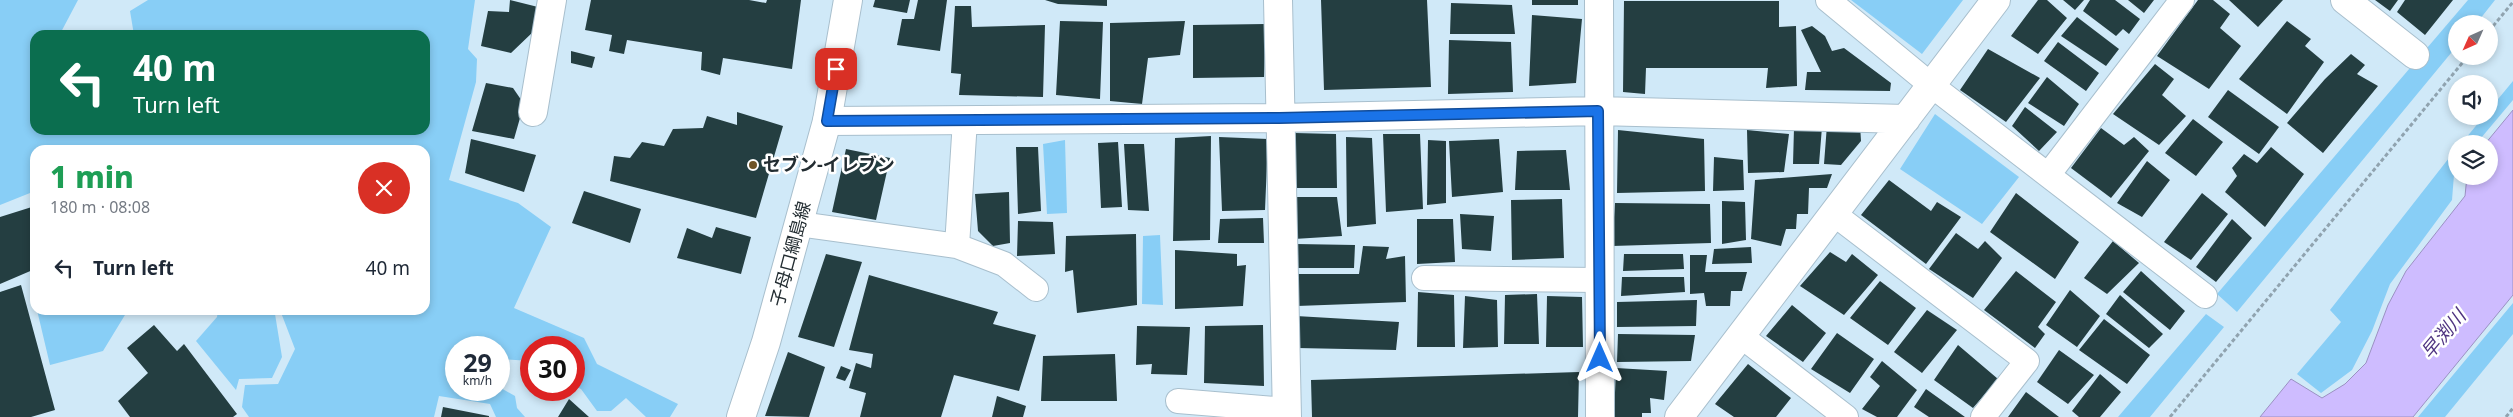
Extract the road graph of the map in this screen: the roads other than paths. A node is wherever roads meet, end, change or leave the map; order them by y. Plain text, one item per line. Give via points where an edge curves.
1 (552, 0) edge
2 (848, 0) edge
3 (1278, 0) edge
4 (1599, 0) edge
5 (1828, 0) edge
6 (1996, 0) edge
7 (2182, 0) edge
8 (2345, 0) edge
9 (2415, 55) dead end
10 (1932, 86) junction
11 (1598, 111) junction
12 (533, 112) dead end
13 (1279, 118) junction
14 (1906, 119) junction
15 (965, 120) junction
16 (827, 121) junction
17 (2048, 174) junction
18 (1834, 214) junction
19 (799, 224) junction
20 (957, 246) junction
21 (1424, 278) dead end
22 (1599, 280) junction
23 (1036, 289) dead end
24 (2205, 296) dead end
25 (1741, 336) junction
26 (1178, 401) dead end
27 (1287, 413) edge
28 (741, 417) edge
29 (1600, 417) edge
30 (1679, 417) edge
31 (1846, 417) edge
32 (1983, 417) edge

1 - 12 street
2 - 16 street, 子母口綱島線
3 - 13 street
4 - 11 street
5 - 10 lane
6 - 10 street
7 - 17 lane
8 - 9 street
10 - 14 street
10 - 17 lane
11 - 13 street
11 - 14 street
11 - 22 street
13 - 15 street
13 - 27 street
14 - 18 street
15 - 16 street
15 - 20 lane
16 - 19 street, 子母口綱島線
17 - 24 lane
18 - 25 street
18 - 32 lane via 2027,361
19 - 20 lane
19 - 28 street, 子母口綱島線
20 - 23 lane via 1004,264
21 - 22 lane
22 - 29 street
25 - 30 street
25 - 31 lane
26 - 27 lane

